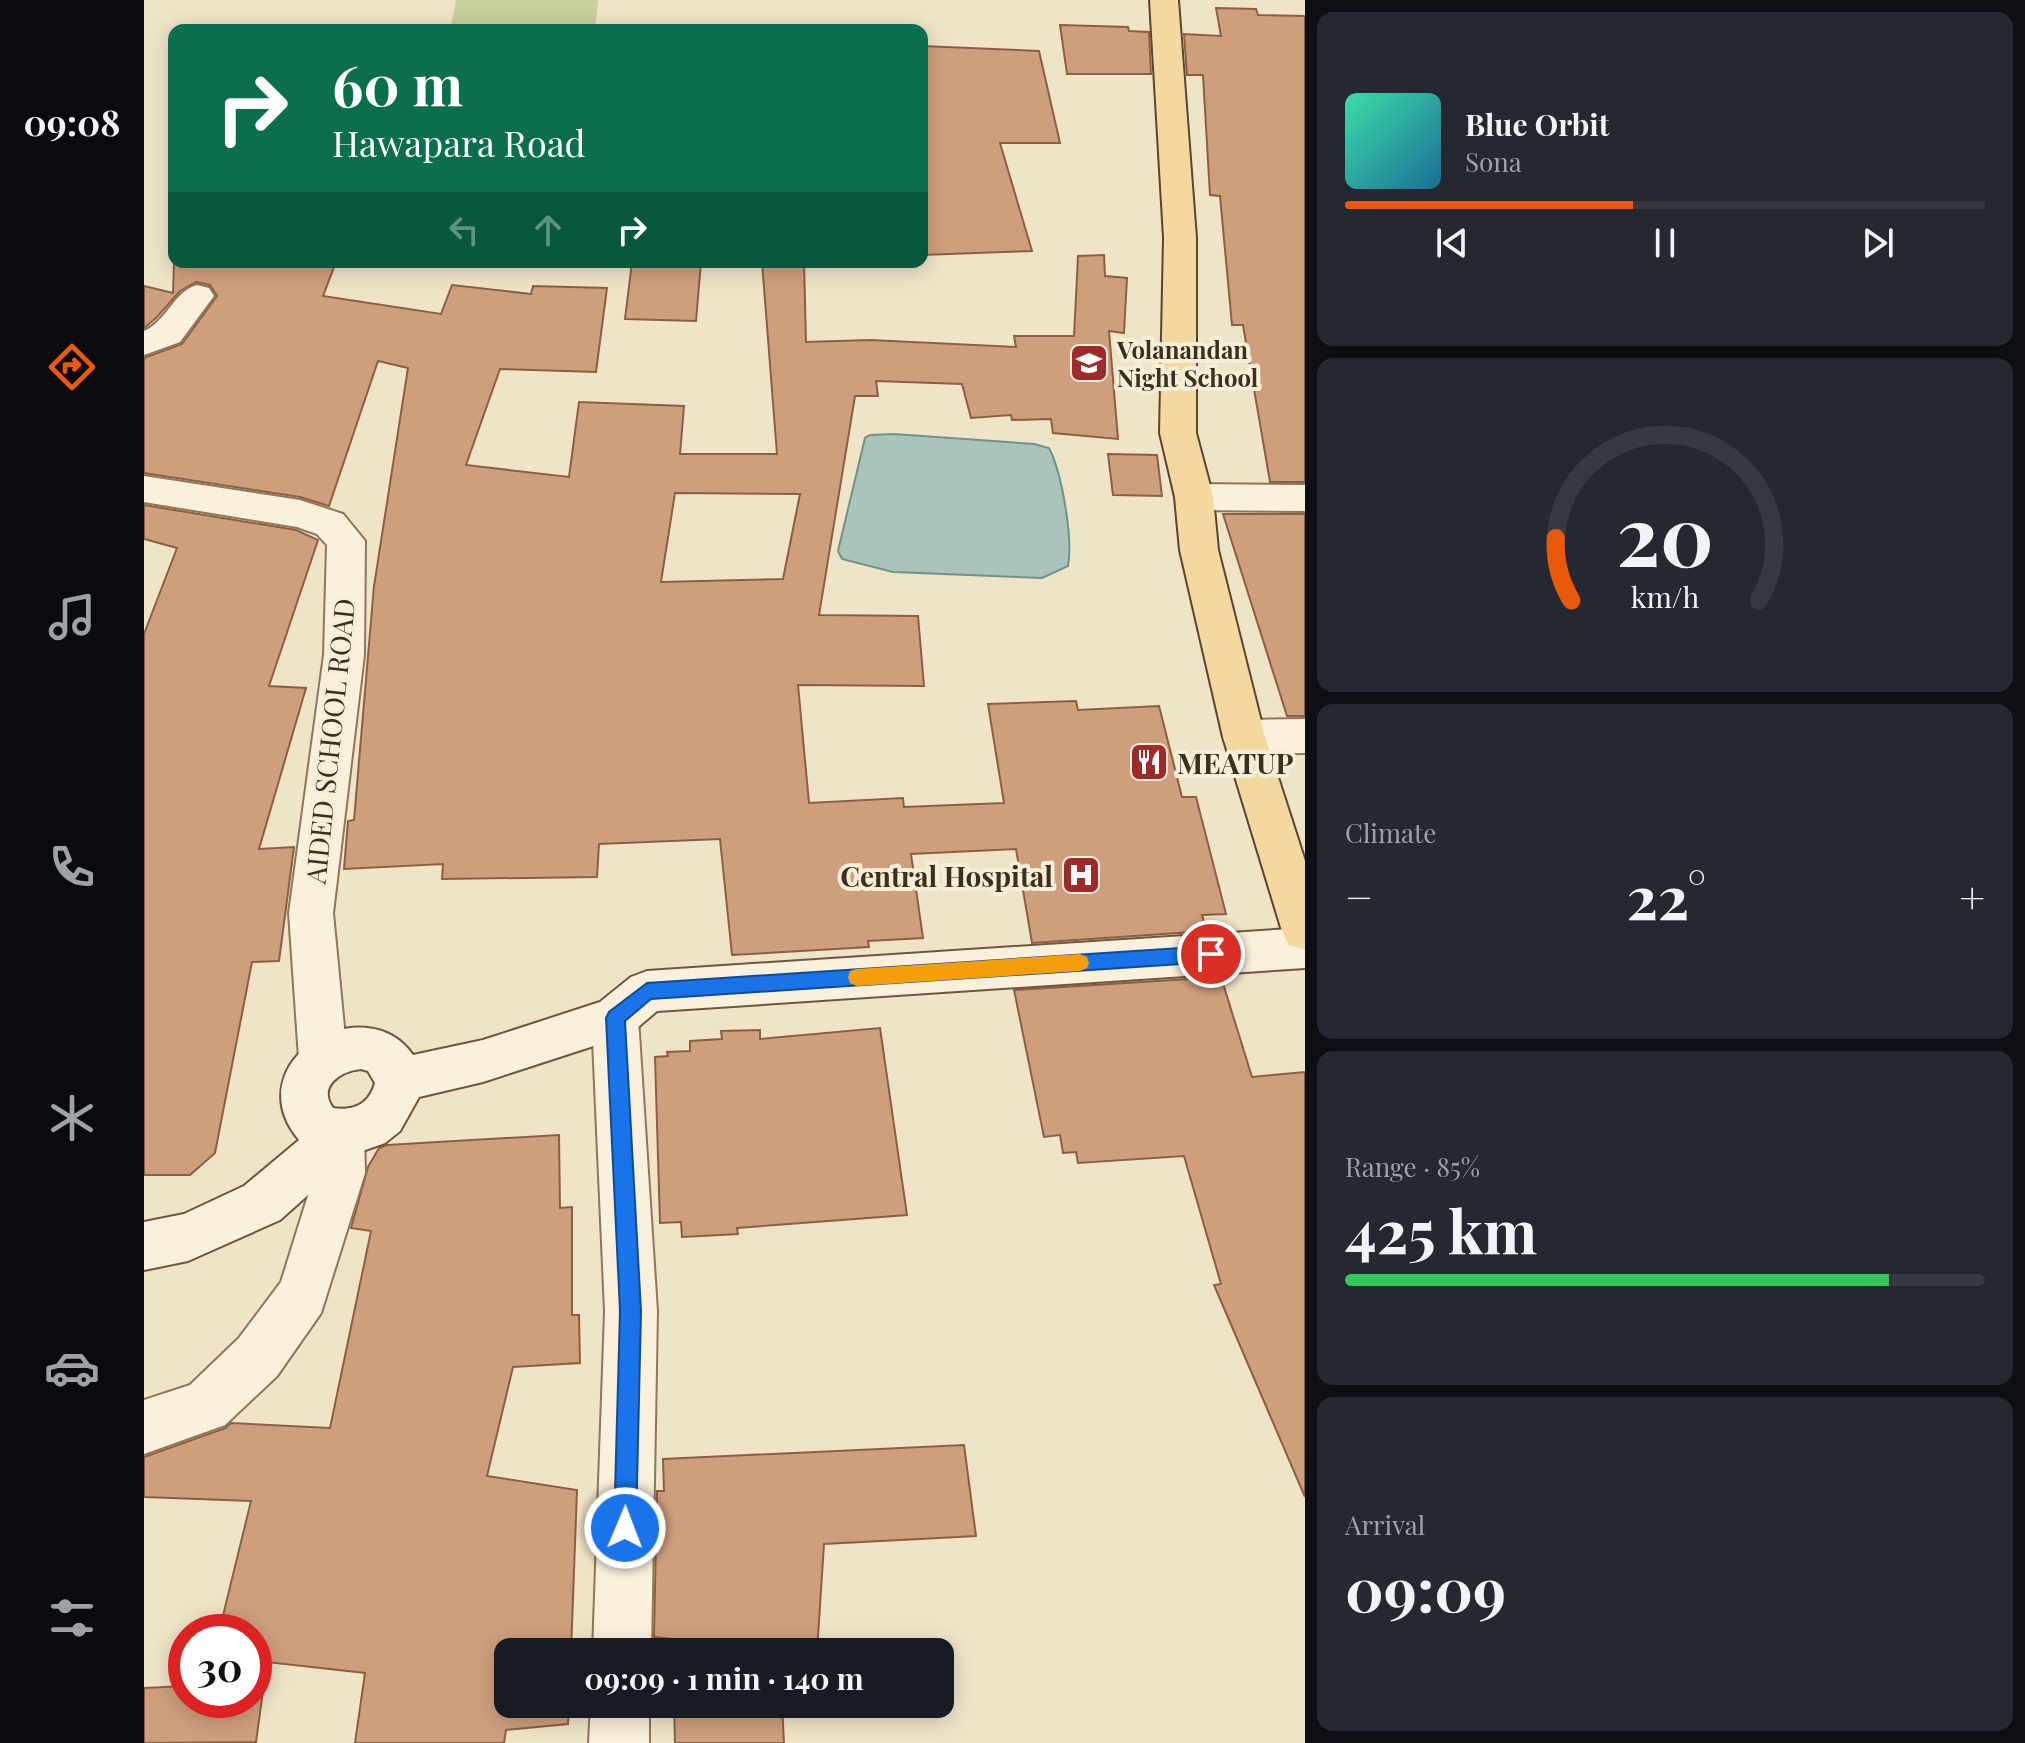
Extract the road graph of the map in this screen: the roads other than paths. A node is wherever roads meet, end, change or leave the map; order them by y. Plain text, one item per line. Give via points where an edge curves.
1 (1164, 0) edge
2 (197, 296) dead end
3 (144, 344) edge
4 (144, 489) edge
5 (1194, 497) junction
6 (1305, 498) edge
7 (1305, 736) edge
8 (1244, 737) junction
9 (1305, 931) edge
10 (1305, 948) edge
11 (615, 1018) junction
12 (323, 1058) junction
13 (399, 1080) junction
14 (340, 1135) junction
15 (144, 1246) edge
16 (144, 1427) edge
17 (622, 1638) edge
18 (620, 1718) edge
19 (619, 1743) edge

1 - 5 main road via 1180,238 1178,433
2 - 3 street via 168,334
4 - 12 street, AIDED SCHOOL ROAD via 300,514 330,524 346,541 344,655 311,913
5 - 6 street
5 - 8 main road via 1199,550
7 - 8 street
8 - 9 main road
10 - 11 street via 647,991
11 - 13 street via 483,1061
11 - 17 street via 631,1311
12 - 13 street via 343,1050 378,1050 388,1057
12 - 14 street via 306,1081 306,1113 314,1126
13 - 14 street via 393,1107 365,1130
14 - 15 street via 262,1203 188,1237
14 - 16 street via 340,1173 303,1295 258,1357 206,1406
18 - 19 street

